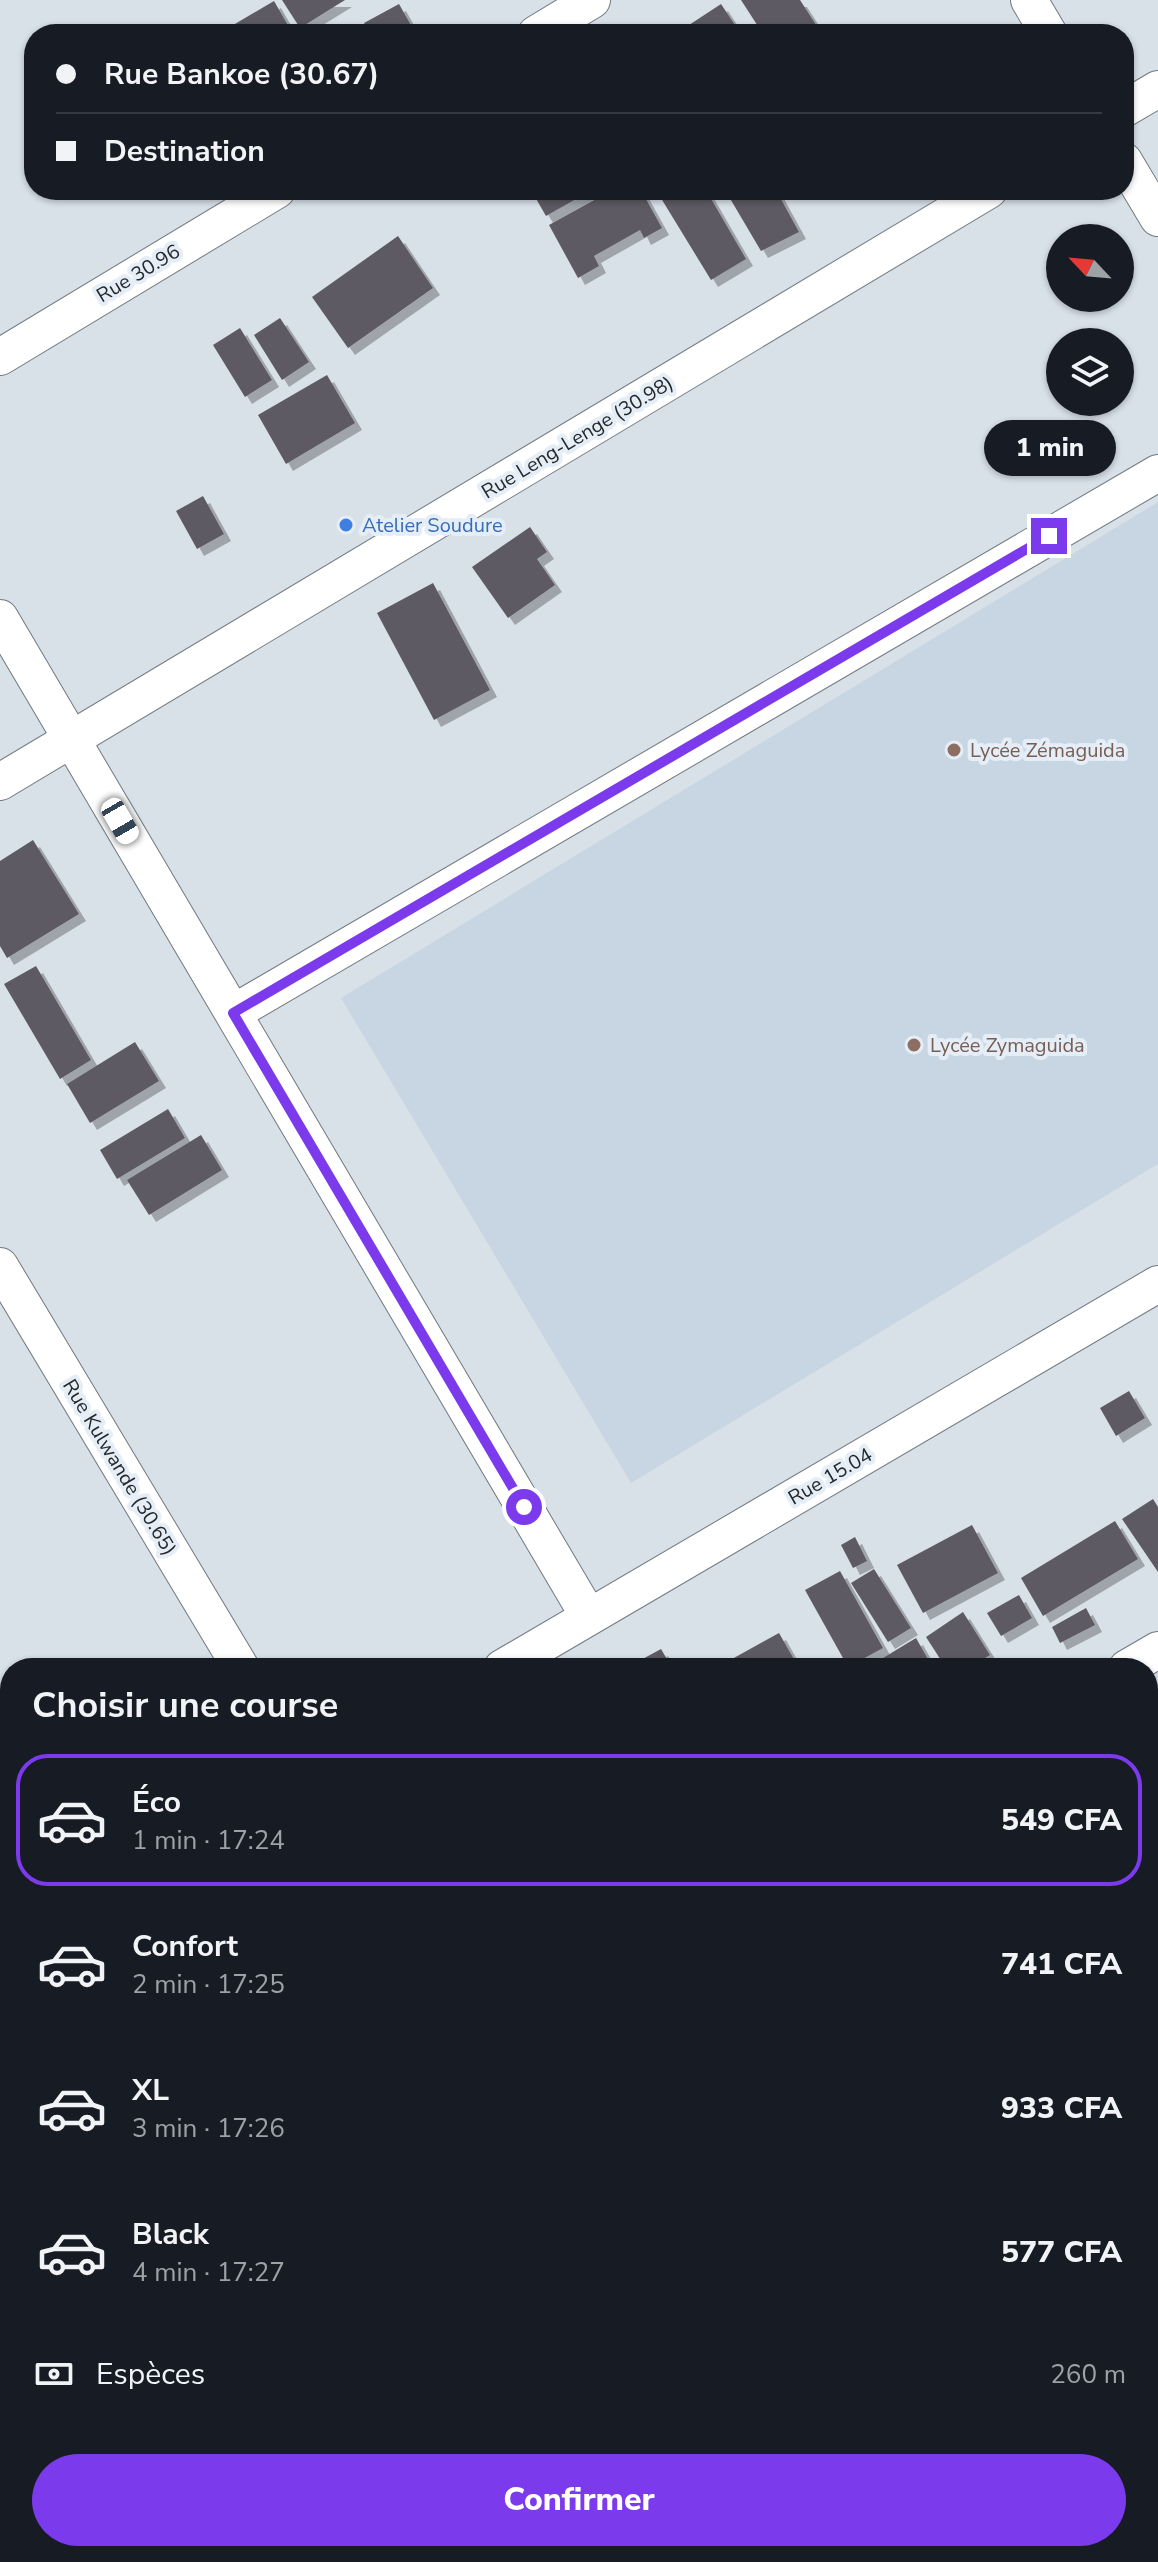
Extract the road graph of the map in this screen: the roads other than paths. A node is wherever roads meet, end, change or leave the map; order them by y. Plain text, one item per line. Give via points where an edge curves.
1 (592, 0) edge
2 (1029, 0) edge
3 (552, 24) edge
4 (1043, 24) edge
5 (1158, 89) edge
6 (1134, 103) edge
7 (1134, 178) edge
8 (260, 200) edge
9 (972, 200) edge
10 (1158, 218) edge
11 (0, 357) edge
12 (1158, 473) edge
13 (0, 618) edge
14 (72, 739) junction
15 (0, 782) edge
16 (233, 1013) junction
17 (0, 1266) edge
18 (1158, 1284) edge
19 (589, 1617) junction
20 (235, 1658) edge
21 (519, 1658) edge

1 - 3 street
2 - 4 street
5 - 6 street
7 - 10 street
8 - 11 street, Rue 30.96
9 - 14 street, Rue Leng-Lenge (30.98)
12 - 16 street
13 - 14 street
14 - 15 street, Rue Leng-Lenge (30.98)
14 - 16 street
16 - 19 street
17 - 20 street, Rue Kulwande (30.65)
18 - 19 street, Rue 15.04
19 - 21 street, Rue 15.04

